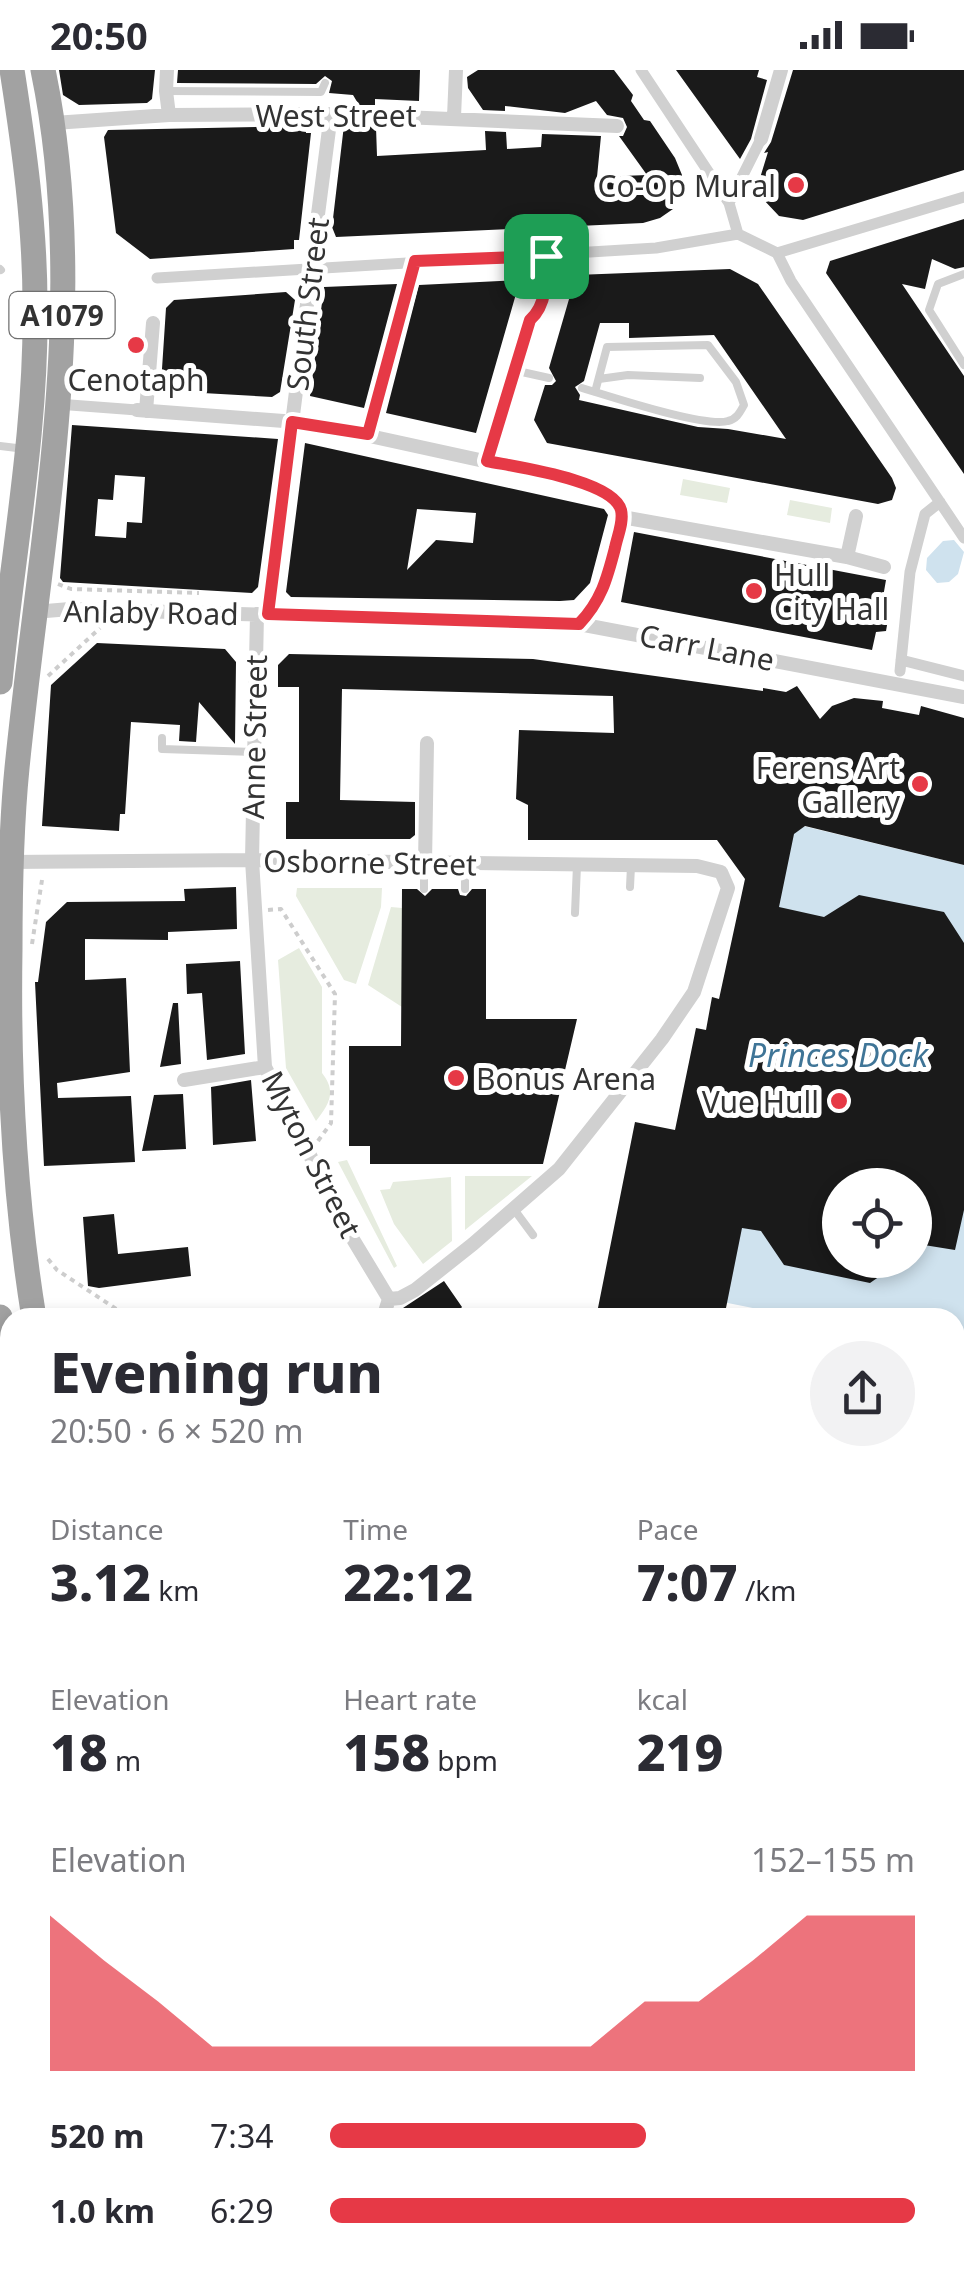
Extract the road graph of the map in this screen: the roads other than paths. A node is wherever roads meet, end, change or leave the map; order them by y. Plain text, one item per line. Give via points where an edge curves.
1 (12, 70) edge
2 (43, 70) edge
3 (168, 70) edge
4 (456, 70) edge
5 (641, 70) edge
6 (781, 70) edge
7 (0, 71) edge
8 (324, 83) dead end
9 (166, 91) junction
10 (332, 114) junction
11 (169, 115) junction
12 (454, 117) junction
13 (54, 123) junction
14 (617, 126) dead end
15 (760, 139) joint
16 (24, 144) junction
17 (964, 197) edge
18 (730, 203) junction
19 (317, 222) joint
20 (738, 234) junction
21 (778, 252) junction
22 (546, 256) junction
23 (415, 261) junction
24 (310, 268) junction
25 (964, 274) edge
26 (157, 278) dead end
27 (409, 285) joint
28 (307, 304) joint
29 (540, 305) joint
30 (153, 322) dead end
31 (964, 365) edge
32 (514, 370) junction
33 (549, 378) dead end
34 (700, 378) dead end
35 (599, 379) junction
36 (582, 388) dead end
37 (595, 392) junction
38 (57, 404) junction
39 (141, 410) junction
40 (292, 422) junction
41 (368, 434) junction
42 (13, 448) edge
43 (487, 461) junction
44 (940, 502) junction
45 (856, 516) dead end
46 (622, 517) junction
47 (964, 538) edge
48 (847, 557) junction
49 (884, 567) joint
50 (910, 572) junction
51 (34, 612) junction
52 (263, 614) junction
53 (579, 624) junction
54 (900, 672) junction
55 (964, 676) edge
56 (0, 682) edge
57 (964, 697) edge
58 (162, 738) dead end
59 (427, 743) dead end
60 (254, 752) junction
61 (252, 860) junction
62 (5, 862) edge
63 (425, 864) junction
64 (466, 864) junction
65 (576, 865) junction
66 (631, 866) junction
67 (630, 887) dead end
68 (424, 889) dead end
69 (465, 889) dead end
70 (575, 913) dead end
71 (265, 1066) junction
72 (184, 1080) dead end
73 (514, 1208) junction
74 (532, 1236) dead end
75 (27, 1281) junction
76 (388, 1298) junction
77 (32, 1308) edge
78 (46, 1308) edge
79 (386, 1308) edge

1 - 16 highway, A1079
2 - 13 highway, A1079
3 - 9 street
4 - 12 street
5 - 18 street
6 - 15 street
7 - 16 lane via 13,128
8 - 9 lane via 320,92
9 - 11 street
10 - 11 street, West Street
10 - 12 street, West Street
10 - 19 street, South Street
11 - 13 street, West Street
12 - 14 street, West Street
13 - 38 highway, A1079 via 65,270
15 - 18 street
16 - 42 highway, A1079 via 36,306
17 - 21 street
18 - 20 street
19 - 24 street, South Street
20 - 21 street
20 - 22 street
21 - 44 street via 790,280
22 - 23 street
22 - 29 street
23 - 24 street
23 - 27 street
24 - 26 street
24 - 28 street, South Street
25 - 31 lane via 938,284 929,310
27 - 41 street
28 - 40 street, South Street
29 - 32 street
30 - 39 street
32 - 33 lane
32 - 43 street
34 - 35 lane
35 - 37 lane
35 - 37 lane via 608,347 708,345 744,405 727,422 709,421
36 - 37 lane
38 - 39 street
38 - 51 highway, A1079
39 - 40 street
40 - 41 street
40 - 52 street, South Street
41 - 43 street
42 - 56 highway, A1079
43 - 46 street via 604,490
44 - 47 street
44 - 50 street via 925,514
45 - 48 street
46 - 48 street
46 - 53 street via 604,590
48 - 49 street
49 - 50 street
50 - 54 street
51 - 52 street, Anlaby Road
51 - 62 highway, A1079
52 - 53 street, Carr Lane
52 - 60 street, Anne Street
53 - 54 street, Carr Lane
54 - 55 street
54 - 57 street, Carr Lane
58 - 60 lane via 162,749
59 - 63 street
60 - 61 street, Anne Street
61 - 62 street, Osborne Street
61 - 63 street, Osborne Street
61 - 71 street, Myton Street
62 - 75 highway, A1079 via 10,1103
63 - 64 street, Osborne Street
63 - 68 lane
64 - 65 street, Osborne Street
64 - 69 lane
65 - 66 street, Osborne Street
65 - 70 lane
66 - 67 lane
66 - 73 street, Osborne Street via 721,872 728,888 694,992 559,1169
71 - 72 street
71 - 76 street, Myton Street
73 - 74 lane
73 - 76 street via 414,1290
75 - 77 highway, A1079
75 - 78 highway
76 - 79 street

